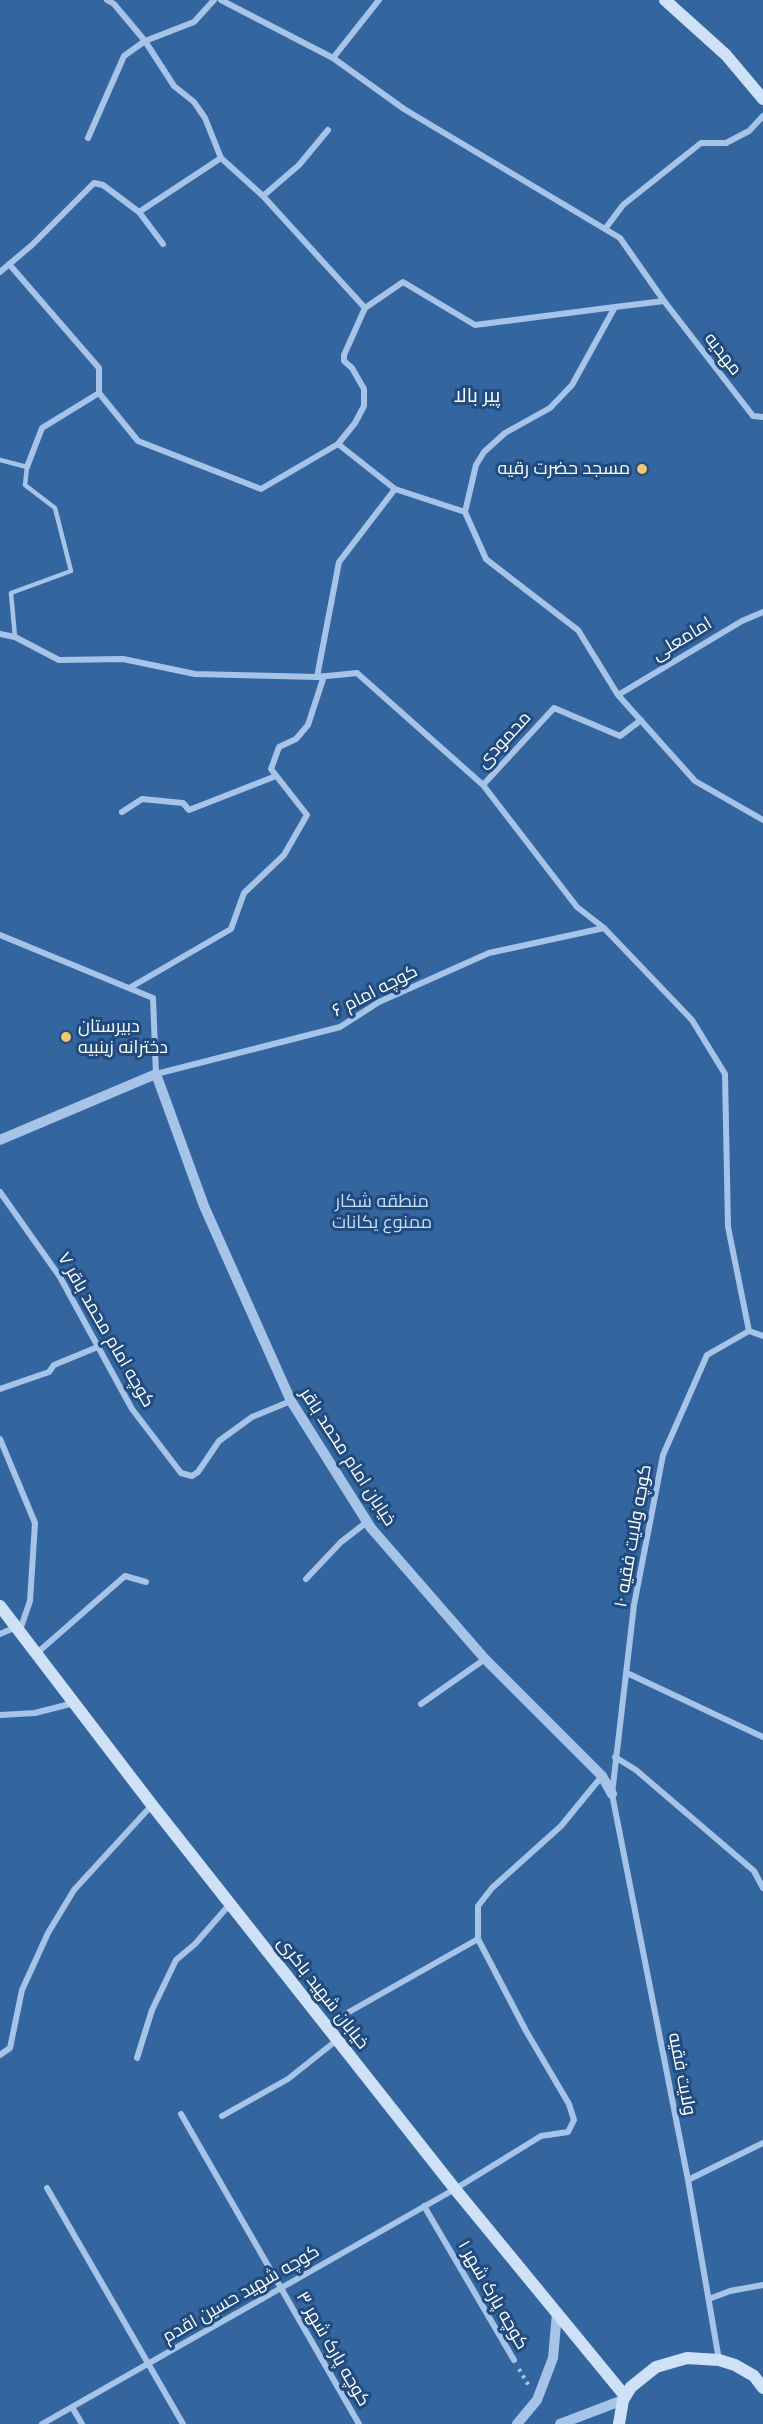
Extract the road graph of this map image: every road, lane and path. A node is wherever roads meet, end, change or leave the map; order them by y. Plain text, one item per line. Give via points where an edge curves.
1 (107, 0) edge
2 (214, 0) edge
3 (221, 0) edge
4 (379, 0) edge
5 (665, 0) edge
6 (145, 41) junction
7 (333, 58) junction
8 (763, 99) edge
9 (763, 116) edge
10 (328, 130) dead end
11 (88, 138) dead end
12 (221, 158) junction
13 (263, 196) junction
14 (139, 212) junction
15 (605, 229) junction
16 (163, 244) dead end
17 (9, 264) junction
18 (0, 272) edge
19 (663, 301) junction
20 (365, 308) junction
21 (615, 308) junction
22 (99, 393) junction
23 (763, 417) edge
24 (338, 444) junction
25 (0, 460) edge
26 (27, 467) junction
27 (395, 489) junction
28 (465, 512) junction
29 (763, 612) edge
30 (0, 634) edge
31 (15, 637) junction
32 (324, 676) junction
33 (317, 677) junction
34 (618, 695) junction
35 (641, 720) junction
36 (276, 776) junction
37 (483, 785) junction
38 (122, 812) dead end
39 (763, 820) edge
40 (604, 928) junction
41 (0, 935) edge
42 (131, 987) junction
43 (156, 1074) junction
44 (0, 1140) edge
45 (0, 1192) edge
46 (749, 1331) junction
47 (763, 1336) edge
48 (100, 1346) junction
49 (0, 1389) edge
50 (291, 1401) junction
51 (0, 1439) edge
52 (367, 1522) junction
53 (306, 1579) dead end
54 (146, 1582) dead end
55 (0, 1606) edge
56 (18, 1629) junction
57 (0, 1634) edge
58 (38, 1653) junction
59 (484, 1659) junction
60 (627, 1673) junction
61 (75, 1703) junction
62 (422, 1704) dead end
63 (0, 1715) edge
64 (763, 1737) edge
65 (615, 1757) junction
66 (602, 1776) junction
67 (612, 1794) junction
68 (152, 1805) junction
69 (763, 1888) edge
70 (230, 1904) junction
71 (478, 1939) junction
72 (326, 2025) junction
73 (337, 2040) junction
74 (0, 2055) edge
75 (137, 2058) dead end
76 (181, 2114) dead end
77 (222, 2116) dead end
78 (763, 2143) edge
79 (688, 2180) junction
80 (47, 2188) dead end
81 (454, 2189) junction
82 (424, 2206) junction
83 (763, 2285) edge
84 (280, 2288) junction
85 (708, 2299) junction
86 (557, 2313) junction
87 (514, 2360) joint
88 (719, 2360) junction
89 (148, 2364) junction
90 (763, 2388) edge
91 (624, 2398) junction
92 (537, 2400) junction
93 (72, 2407) junction
94 (42, 2424) edge
95 (82, 2424) edge
96 (183, 2424) edge
97 (359, 2424) edge
98 (517, 2424) edge
99 (560, 2424) edge
100 (619, 2424) edge

1 - 6 street
2 - 6 street via 194,22
3 - 7 street, مهدیه
4 - 7 street
5 - 8 main road via 726,55
6 - 11 street via 124,56
6 - 12 street via 174,86 194,102 205,118
7 - 15 street, مهدیه via 404,109
9 - 15 street via 749,131 726,143 701,143 623,205
10 - 13 street via 299,165
12 - 13 street
12 - 14 street
13 - 20 street
14 - 16 street
14 - 17 street via 103,185 94,183
15 - 19 street, مهدیه via 620,238
17 - 18 street
17 - 22 street via 99,368
19 - 21 street
19 - 23 street, مهدیه via 753,416
20 - 21 street via 403,282 475,325
20 - 24 street via 344,355 344,361 364,389 364,406
21 - 28 street via 572,384 550,408 505,434 484,452 476,465
22 - 24 street via 138,441 261,489
22 - 26 street via 42,428
24 - 27 street
25 - 26 lane
26 - 31 lane via 25,485 55,508 71,571 11,593
27 - 28 street
27 - 33 street via 339,562
28 - 34 street via 486,559 578,630
29 - 34 street, امامعلی
30 - 31 street
31 - 33 street via 59,660 123,659 195,674
32 - 33 street
32 - 36 street via 308,725 296,739 279,747 271,769
32 - 37 street via 357,673
34 - 35 street
35 - 37 street, محمودی via 620,736 554,708
35 - 39 street via 695,781
36 - 38 street via 189,810 183,803 142,799
36 - 42 street via 307,815 284,855 244,893 231,929
37 - 40 street via 577,907
40 - 43 street, کوچه امام ۶ via 489,953 379,1002 340,1028
40 - 46 street via 692,1020 725,1074 728,1227
41 - 42 street
42 - 43 street via 153,998
43 - 44 street
43 - 50 street, خیابان امام محمد باقر via 204,1206
45 - 48 street, کوچه امام محمد باقر ۷ via 60,1277
46 - 47 street
46 - 60 street, کوچه ولایت فقیه ۱۰ via 707,1355 663,1455 634,1605
48 - 49 street via 54,1365 49,1372
48 - 50 street, کوچه امام محمد باقر ۷ via 132,1408 181,1473 192,1476 219,1442 252,1417
50 - 52 street, خیابان امام محمد باقر
51 - 56 street via 35,1523 30,1601
52 - 53 street via 341,1542
52 - 59 street, خیابان امام محمد باقر
54 - 58 street via 125,1575
55 - 56 main road, خیابان شهید باکری
56 - 57 street
56 - 58 main road, خیابان شهید باکری
58 - 61 main road, خیابان شهید باکری
59 - 62 street
59 - 66 street, خیابان امام محمد باقر
60 - 64 street
60 - 65 street, کوچه ولایت فقیه ۱۰
61 - 63 street via 35,1713
61 - 68 main road, خیابان شهید باکری
65 - 67 street, کوچه ولایت فقیه ۱۰
65 - 69 street via 636,1770 754,1871
66 - 67 street, خیابان امام محمد باقر
66 - 71 street via 561,1826 492,1888 478,1906
67 - 79 street, ولایت فقیه
68 - 70 main road, خیابان شهید باکری
68 - 74 street via 74,1890 48,1933 22,1990 10,2048
70 - 72 main road, خیابان شهید باکری
70 - 75 street via 176,1960 152,2010
71 - 72 street
71 - 81 street, کوچه شهید حسین اقدم via 569,2104 574,2120 568,2132 541,2136
72 - 73 main road, خیابان شهید باکری
73 - 77 street via 288,2079
73 - 81 main road, خیابان شهید باکری
76 - 84 street, کوچه پارک شهر ۳
78 - 79 street
79 - 85 street, ولایت فقیه
80 - 89 street
81 - 82 street, کوچه شهید حسین اقدم
81 - 86 main road, خیابان شهید باکری
82 - 84 street, کوچه شهید حسین اقدم
82 - 87 street, کوچه پارک شهر ۱
83 - 85 street
84 - 89 street, کوچه شهید حسین اقدم
84 - 97 street, کوچه پارک شهر ۳
85 - 88 street, ولایت فقیه
86 - 91 main road, خیابان شهید باکری
86 - 92 street via 553,2358
87 - 92 path, کوچه پارک شهر ۱
88 - 90 main road via 754,2376
88 - 91 main road via 687,2358 656,2367 631,2387
89 - 93 street, کوچه شهید حسین اقدم
89 - 96 street
91 - 99 street
91 - 100 main road
92 - 98 street
93 - 94 street, کوچه شهید حسین اقدم
93 - 95 street

